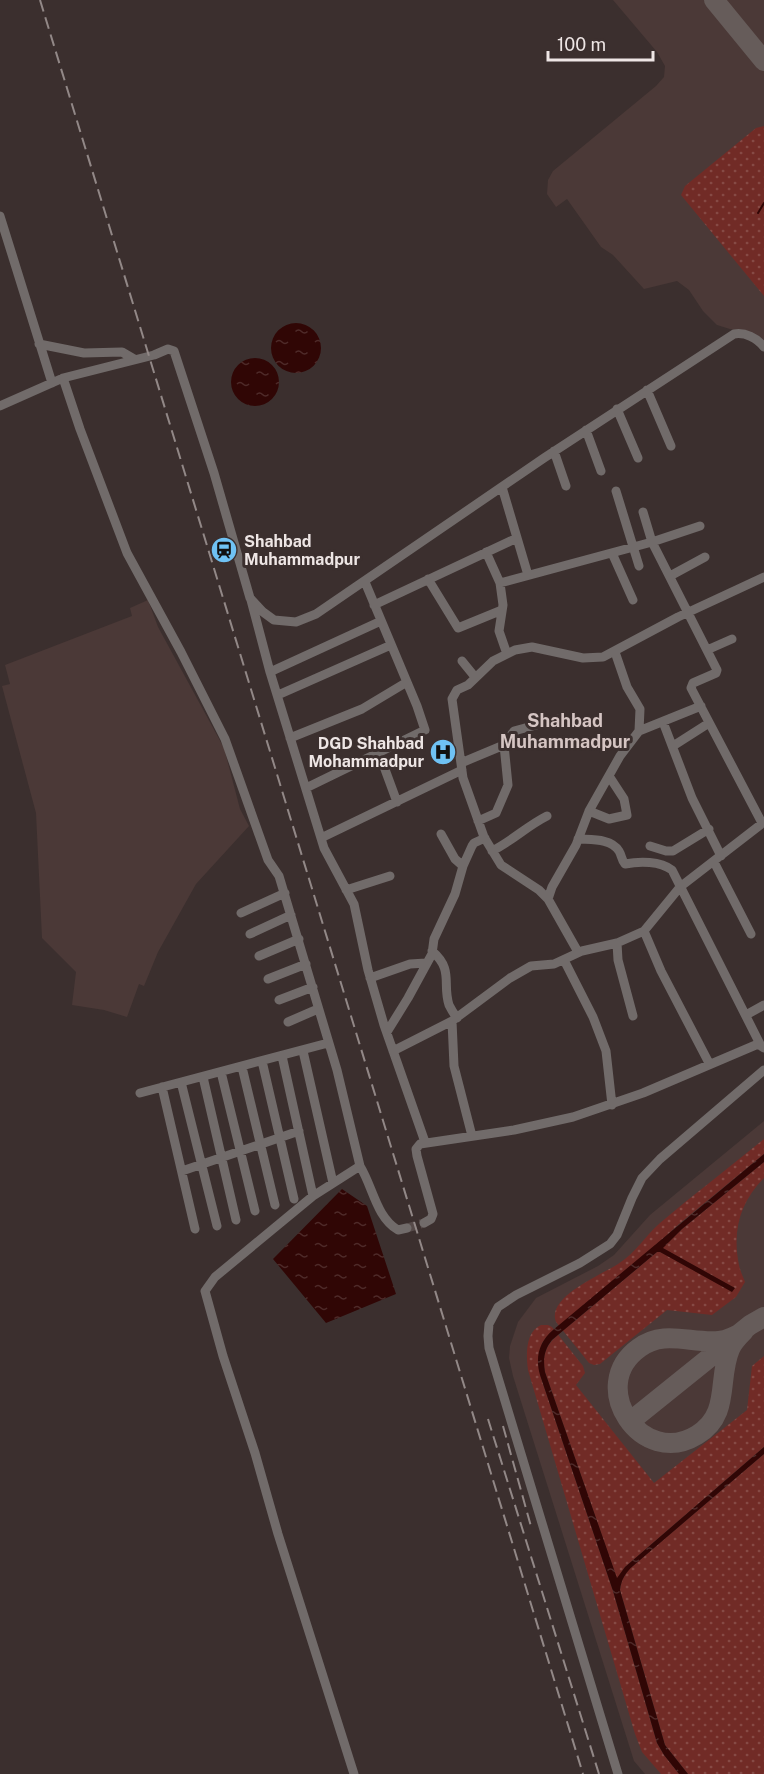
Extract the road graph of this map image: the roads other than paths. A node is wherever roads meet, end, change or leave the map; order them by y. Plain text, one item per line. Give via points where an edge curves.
1 (0, 216) edge
2 (39, 344) junction
3 (764, 347) edge
4 (134, 359) junction
5 (63, 378) junction
6 (52, 382) junction
7 (647, 390) junction
8 (0, 406) edge
9 (617, 409) junction
10 (586, 430) junction
11 (671, 446) dead end
12 (554, 451) junction
13 (638, 458) dead end
14 (601, 471) dead end
15 (566, 486) dead end
16 (502, 487) junction
17 (616, 491) dead end
18 (643, 512) dead end
19 (700, 525) dead end
20 (517, 538) junction
21 (652, 542) junction
22 (633, 548) junction
23 (486, 552) junction
24 (612, 553) junction
25 (705, 557) dead end
26 (639, 566) dead end
27 (528, 575) junction
28 (669, 576) junction
29 (764, 578) edge
30 (428, 579) junction
31 (365, 582) junction
32 (500, 583) junction
33 (250, 598) junction
34 (633, 600) dead end
35 (374, 604) junction
36 (502, 610) junction
37 (689, 612) junction
38 (381, 621) junction
39 (732, 639) dead end
40 (391, 645) junction
41 (707, 650) junction
42 (615, 652) junction
43 (507, 654) junction
44 (462, 661) dead end
45 (270, 672) junction
46 (475, 677) junction
47 (407, 682) junction
48 (278, 695) junction
49 (701, 706) junction
50 (558, 719) dead end
51 (663, 722) junction
52 (709, 723) junction
53 (639, 731) junction
54 (290, 738) junction
55 (504, 746) junction
56 (673, 746) junction
57 (379, 753) junction
58 (462, 767) junction
59 (609, 776) junction
60 (306, 788) junction
61 (398, 801) junction
62 (589, 811) junction
63 (547, 816) dead end
64 (478, 821) junction
65 (763, 822) edge
66 (709, 829) junction
67 (441, 834) dead end
68 (321, 838) junction
69 (485, 838) junction
70 (578, 839) junction
71 (650, 846) dead end
72 (492, 851) junction
73 (717, 859) junction
74 (463, 866) junction
75 (390, 876) dead end
76 (680, 888) junction
77 (346, 890) junction
78 (285, 893) junction
79 (548, 899) junction
80 (241, 912) dead end
81 (291, 915) junction
82 (644, 931) junction
83 (250, 934) dead end
84 (751, 934) dead end
85 (299, 939) junction
86 (617, 943) junction
87 (432, 951) junction
88 (578, 952) junction
89 (259, 956) dead end
90 (564, 960) junction
91 (426, 963) junction
92 (306, 964) junction
93 (370, 978) junction
94 (268, 979) dead end
95 (313, 987) junction
96 (279, 1000) dead end
97 (764, 1005) edge
98 (318, 1009) junction
99 (746, 1015) junction
100 (633, 1016) dead end
101 (454, 1019) junction
102 (288, 1022) dead end
103 (387, 1032) junction
104 (327, 1038) junction
105 (762, 1046) edge
106 (303, 1051) junction
107 (393, 1051) junction
108 (282, 1056) junction
109 (262, 1061) junction
110 (709, 1064) junction
111 (242, 1066) junction
112 (764, 1070) edge
113 (221, 1072) junction
114 (203, 1077) junction
115 (181, 1082) junction
116 (162, 1087) junction
117 (140, 1093) dead end
118 (612, 1105) junction
119 (299, 1131) junction
120 (472, 1136) junction
121 (280, 1137) junction
122 (424, 1142) junction
123 (261, 1143) junction
124 (240, 1150) junction
125 (221, 1157) junction
126 (201, 1165) junction
127 (360, 1166) junction
128 (182, 1171) junction
129 (333, 1183) junction
130 (313, 1196) junction
131 (294, 1199) dead end
132 (275, 1205) dead end
133 (255, 1211) dead end
134 (236, 1220) dead end
135 (424, 1222) dead end
136 (218, 1227) dead end
137 (407, 1228) tunnel mouth
138 (195, 1229) dead end
139 (354, 1774) edge
140 (618, 1774) edge

1 - 2 street
2 - 4 street via 84,353 122,352
2 - 6 street
3 - 7 street via 754,338 734,334
4 - 5 street
4 - 33 street via 168,349 174,351
5 - 6 street
5 - 78 street via 126,553 225,739 268,860
6 - 8 street
7 - 9 street
7 - 11 street
9 - 10 street
9 - 13 street
10 - 12 street
10 - 14 street
12 - 15 street
12 - 16 street
16 - 20 street
16 - 31 street
17 - 22 street
18 - 21 street
19 - 21 street
20 - 23 street
20 - 27 street
21 - 22 street
21 - 28 street
22 - 24 street
22 - 26 street
23 - 30 street
23 - 32 street
24 - 27 street
24 - 34 street
25 - 28 street
27 - 32 street
28 - 37 street
29 - 37 street
30 - 35 street
30 - 36 street via 458,628
31 - 33 street via 316,614 296,622 274,620
31 - 35 street
32 - 36 street
33 - 45 street
35 - 38 street
36 - 43 street via 499,631
37 - 41 street
37 - 42 street
38 - 40 street
38 - 45 street
39 - 41 street
40 - 47 street
40 - 48 street
41 - 49 street via 717,672 691,687
42 - 43 street via 583,658 526,647
42 - 53 street via 627,687 640,709
43 - 46 street via 493,660
44 - 46 street
45 - 48 street
46 - 58 street via 457,690 452,699
47 - 54 street via 362,709
47 - 57 street via 425,731
48 - 54 street
49 - 51 street
49 - 52 street
50 - 55 street via 514,731
51 - 53 street
51 - 56 street
52 - 56 street
52 - 65 street
53 - 59 street
54 - 60 street
55 - 58 street
55 - 64 street via 508,788 498,812
56 - 66 street via 692,798
57 - 60 street
57 - 61 street
58 - 61 street
58 - 64 street
59 - 62 street
59 - 62 street via 624,799 627,815 609,819
60 - 68 street
61 - 68 street
62 - 70 street
63 - 72 street
64 - 69 street
65 - 73 street
66 - 71 street via 673,851
66 - 73 street
67 - 74 street
68 - 77 street
69 - 72 street
69 - 74 street via 473,844
70 - 76 street via 609,842 619,850 625,864 651,862 670,867
70 - 79 street
72 - 79 street via 501,865
73 - 76 street
73 - 84 street
74 - 87 street
75 - 77 street
76 - 82 street
76 - 99 street
77 - 93 street via 355,909
78 - 80 street
78 - 81 street
79 - 88 street
81 - 83 street
81 - 85 street
82 - 86 street
82 - 110 street
85 - 89 street
85 - 92 street
86 - 88 street
86 - 100 street
87 - 91 street
87 - 101 street via 444,963
88 - 90 street
90 - 101 street via 531,966
90 - 118 street via 606,1051
91 - 93 street via 410,964
91 - 103 street
92 - 94 street
92 - 95 street
93 - 103 street
95 - 96 street
95 - 98 street
97 - 99 street
98 - 102 street
98 - 104 street
99 - 105 street
101 - 107 street
101 - 120 street via 454,1066
103 - 107 street
104 - 106 street
104 - 127 street
105 - 110 street
106 - 108 street
106 - 129 street
107 - 122 street
108 - 109 street
108 - 119 street
109 - 111 street
109 - 121 street
110 - 118 street
111 - 113 street
111 - 123 street
112 - 140 street via 642,1178 610,1244 516,1295 498,1307 489,1324 489,1348
113 - 114 street
113 - 124 street
114 - 115 street
114 - 125 street
115 - 116 street
115 - 126 street
116 - 117 street
116 - 128 street
118 - 120 street via 568,1118
119 - 121 street
119 - 130 street
120 - 122 street
121 - 123 street
121 - 131 street
122 - 135 street via 416,1149 433,1214
123 - 124 street
123 - 132 street
124 - 125 street
124 - 133 street
125 - 126 street
125 - 134 street
126 - 128 street
126 - 136 street
127 - 129 street
127 - 137 street via 388,1224 398,1230
128 - 138 street
129 - 130 street
130 - 139 street via 215,1277 205,1291

